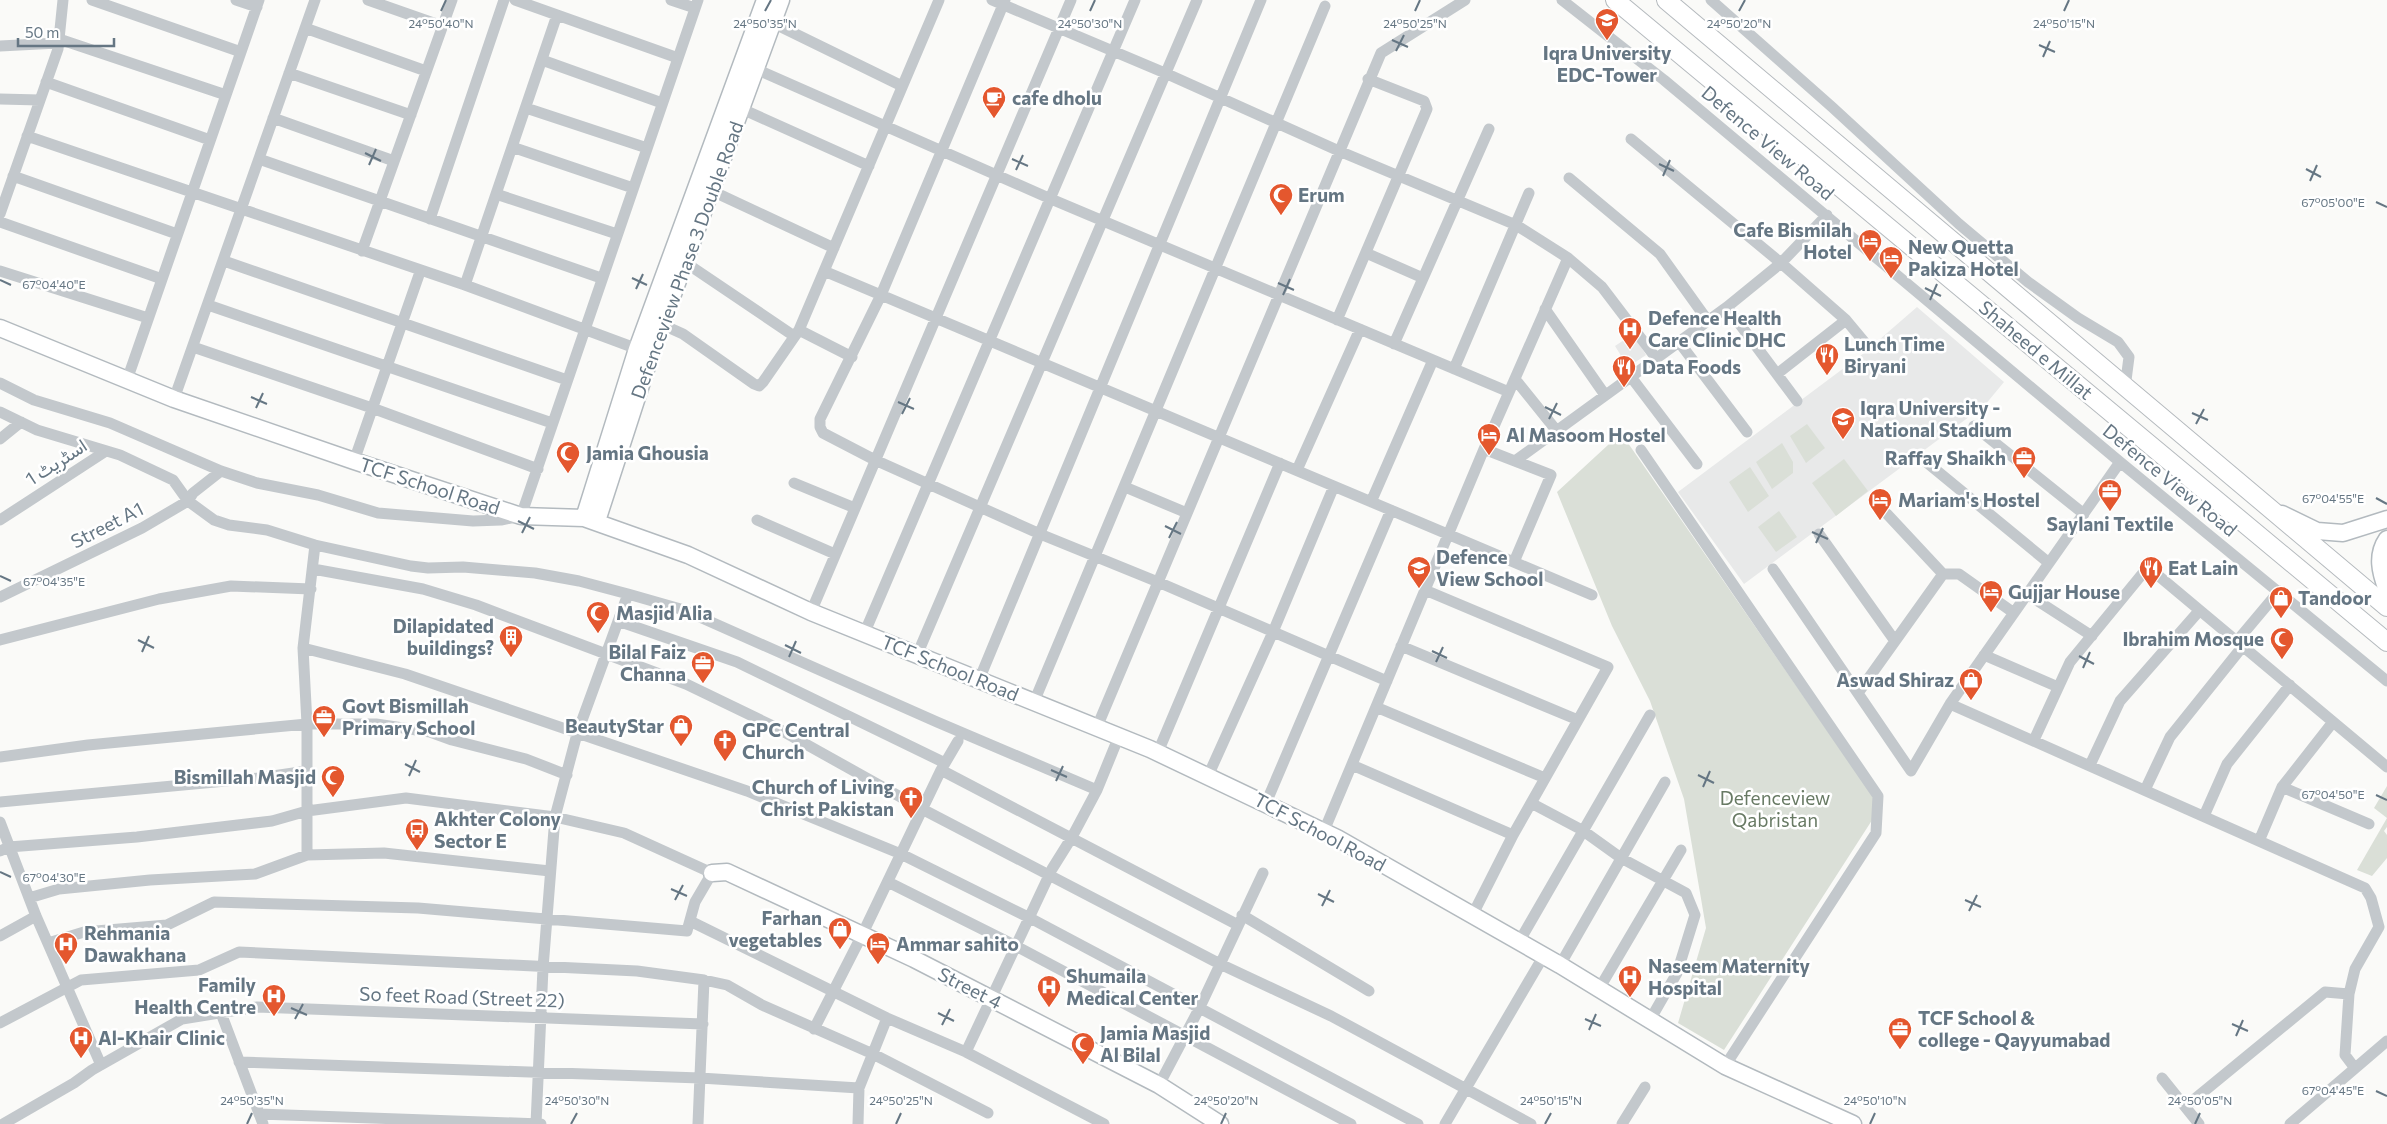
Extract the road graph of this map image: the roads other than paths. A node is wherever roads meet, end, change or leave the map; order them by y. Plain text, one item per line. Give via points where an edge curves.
1 (92, 0) edge
2 (236, 0) edge
3 (315, 0) edge
4 (368, 0) edge
5 (452, 0) edge
6 (504, 0) edge
7 (515, 0) edge
8 (671, 0) edge
9 (939, 0) edge
10 (1071, 0) edge
11 (1135, 0) edge
12 (1196, 0) edge
13 (1261, 0) edge
14 (1465, 0) edge
15 (1562, 0) edge
16 (1615, 0) edge
17 (1666, 0) edge
18 (1711, 0) edge
19 (63, 1) edge
20 (774, 1) edge
21 (1000, 2) edge
22 (258, 4) edge
23 (696, 4) edge
24 (1325, 6) dead end
25 (557, 15) junction
26 (773, 23) junction
27 (442, 26) junction
28 (305, 28) junction
29 (1059, 28) junction
30 (59, 41) junction
31 (0, 46) edge
32 (241, 52) junction
33 (1113, 52) junction
34 (678, 58) junction
35 (542, 60) junction
36 (756, 69) junction
37 (426, 71) junction
38 (289, 73) junction
39 (1165, 74) junction
40 (1368, 79) junction
41 (46, 82) junction
42 (902, 86) junction
43 (226, 95) junction
44 (1221, 98) junction
45 (0, 99) edge
46 (40, 100) junction
47 (662, 103) junction
48 (526, 108) junction
49 (742, 109) junction
50 (411, 115) junction
51 (273, 118) junction
52 (1276, 124) junction
53 (885, 126) junction
54 (1488, 129) dead end
55 (27, 136) junction
56 (1631, 139) dead end
57 (210, 140) junction
58 (512, 148) junction
59 (647, 148) junction
60 (940, 151) junction
61 (1339, 151) junction
62 (259, 159) junction
63 (394, 161) junction
64 (869, 166) junction
65 (996, 175) junction
66 (13, 176) junction
67 (1399, 176) junction
68 (1569, 178) dead end
69 (633, 188) junction
70 (712, 191) junction
71 (192, 192) junction
72 (1529, 193) dead end
73 (496, 194) junction
74 (1051, 199) junction
75 (1457, 200) junction
76 (380, 201) junction
77 (241, 209) junction
78 (0, 214) edge
79 (1827, 215) junction
80 (430, 218) junction
81 (1103, 221) junction
82 (0, 222) edge
83 (1516, 225) junction
84 (177, 234) junction
85 (616, 234) junction
86 (481, 236) junction
87 (1160, 245) junction
88 (834, 248) junction
89 (362, 250) junction
90 (684, 252) junction
91 (1366, 253) junction
92 (1568, 258) junction
93 (224, 261) junction
94 (1781, 263) junction
95 (1216, 268) junction
96 (0, 271) edge
97 (824, 271) junction
98 (420, 272) junction
99 (601, 278) junction
100 (1423, 278) junction
101 (162, 279) junction
102 (464, 285) junction
103 (1277, 294) junction
104 (881, 295) junction
105 (208, 305) junction
106 (1727, 307) junction
107 (1546, 308) junction
108 (148, 318) junction
109 (936, 318) junction
110 (1337, 320) junction
111 (1846, 320) junction
112 (1708, 321) junction
113 (402, 322) junction
114 (663, 325) junction
115 (0, 328) edge
116 (1360, 329) junction
117 (583, 330) junction
118 (796, 333) junction
119 (990, 341) junction
120 (1679, 342) junction
121 (1394, 344) junction
122 (1866, 344) dead end
123 (193, 347) junction
124 (644, 351) junction
125 (852, 357) junction
126 (1656, 358) junction
127 (1433, 360) junction
128 (1042, 363) junction
129 (386, 367) junction
130 (1454, 369) junction
131 (1777, 374) junction
132 (1631, 377) junction
133 (1515, 379) junction
134 (127, 380) junction
135 (567, 380) junction
136 (0, 382) edge
137 (1100, 388) junction
138 (2125, 388) junction
139 (1509, 392) junction
140 (1605, 395) junction
141 (174, 399) junction
142 (1797, 401) dead end
143 (372, 408) junction
144 (1156, 411) junction
145 (0, 412) edge
146 (21, 422) junction
147 (552, 423) junction
148 (1974, 426) dead end
149 (1556, 430) junction
150 (1748, 432) dead end
151 (1218, 437) junction
152 (0, 439) edge
153 (1484, 449) junction
154 (1641, 450) dead end
155 (106, 451) junction
156 (875, 460) junction
157 (1514, 461) junction
158 (1925, 461) dead end
159 (354, 462) junction
160 (2120, 462) junction
161 (1280, 463) junction
162 (1697, 464) dead end
163 (538, 469) junction
164 (1296, 470) junction
165 (221, 471) junction
166 (794, 483) dead end
167 (930, 483) junction
168 (1334, 486) junction
169 (1124, 487) junction
170 (188, 500) junction
171 (1371, 502) junction
172 (2264, 505) junction
173 (981, 507) junction
174 (855, 508) junction
175 (1391, 510) junction
176 (1186, 513) junction
177 (1887, 514) dead end
178 (2084, 514) junction
179 (521, 516) junction
180 (2387, 519) edge
181 (0, 520) edge
182 (591, 520) junction
183 (757, 520) dead end
184 (1040, 534) junction
185 (1819, 534) dead end
186 (1448, 535) junction
187 (2387, 539) edge
188 (315, 545) junction
189 (835, 554) junction
190 (1096, 557) junction
191 (1514, 562) junction
192 (2049, 563) junction
193 (313, 568) junction
194 (1773, 569) dead end
195 (1943, 574) junction
196 (1158, 582) junction
197 (311, 589) junction
198 (1425, 590) junction
199 (2387, 590) edge
200 (2278, 592) junction
201 (628, 594) junction
202 (2027, 594) junction
203 (1592, 595) dead end
204 (0, 597) edge
205 (2387, 607) edge
206 (1218, 609) junction
207 (2199, 611) junction
208 (810, 612) junction
209 (2014, 613) junction
210 (618, 621) junction
211 (1273, 632) junction
212 (864, 634) junction
213 (2092, 636) junction
214 (0, 640) edge
215 (1895, 642) junction
216 (2387, 642) edge
217 (2240, 644) junction
218 (1401, 646) junction
219 (303, 648) junction
220 (917, 655) junction
221 (1984, 655) junction
222 (606, 656) junction
223 (1329, 657) junction
224 (979, 680) junction
225 (1387, 681) junction
226 (2387, 681) edge
227 (2290, 685) junction
228 (2058, 687) junction
229 (1858, 693) junction
230 (1034, 702) junction
231 (1950, 704) junction
232 (1376, 707) junction
233 (1650, 715) dead end
234 (1578, 720) junction
235 (2333, 722) junction
236 (306, 724) junction
237 (1097, 727) junction
238 (577, 734) junction
239 (1119, 736) junction
240 (2034, 740) junction
241 (958, 741) dead end
242 (1158, 752) junction
243 (0, 757) edge
244 (1352, 765) junction
245 (2090, 765) junction
246 (943, 766) junction
247 (2387, 767) edge
248 (307, 771) junction
249 (566, 775) junction
250 (1208, 776) junction
251 (1545, 778) junction
252 (1665, 782) dead end
253 (2282, 787) junction
254 (1097, 790) junction
255 (2145, 790) junction
256 (0, 802) edge
257 (1266, 803) junction
258 (1531, 803) junction
259 (922, 810) junction
260 (307, 811) junction
261 (2204, 816) junction
262 (555, 817) junction
263 (0, 822) edge
264 (2369, 824) dead end
265 (1582, 830) junction
266 (1324, 831) junction
267 (1512, 835) junction
268 (1072, 837) junction
269 (2259, 840) junction
270 (5, 849) edge
271 (1681, 850) dead end
272 (307, 854) junction
273 (901, 854) junction
274 (1621, 858) junction
275 (550, 871) junction
276 (712, 873) junction
277 (1263, 873) dead end
278 (1049, 874) junction
279 (888, 882) junction
280 (1663, 882) junction
281 (29, 898) junction
282 (36, 916) junction
283 (1472, 916) junction
284 (1030, 918) junction
285 (547, 919) junction
286 (1240, 920) junction
287 (690, 921) junction
288 (2383, 927) edge
289 (862, 935) junction
290 (0, 936) edge
291 (1519, 942) junction
292 (48, 943) junction
293 (1016, 946) junction
294 (1541, 961) junction
295 (1220, 964) junction
296 (1560, 965) junction
297 (543, 968) junction
298 (704, 980) junction
299 (66, 986) junction
300 (1599, 989) junction
301 (833, 991) junction
302 (1369, 991) dead end
303 (2349, 994) junction
304 (992, 999) junction
305 (1200, 1007) junction
306 (221, 1013) junction
307 (541, 1018) junction
308 (887, 1018) junction
309 (1650, 1020) junction
310 (0, 1023) edge
311 (703, 1024) junction
312 (814, 1029) junction
313 (1185, 1036) junction
314 (2387, 1041) edge
315 (966, 1052) junction
316 (873, 1054) junction
317 (239, 1062) junction
318 (101, 1065) junction
319 (1725, 1066) junction
320 (2354, 1067) junction
321 (538, 1072) junction
322 (700, 1078) junction
323 (2162, 1078) dead end
324 (1159, 1086) junction
325 (1645, 1087) dead end
326 (859, 1088) junction
327 (1466, 1088) junction
328 (2191, 1102) dead end
329 (988, 1113) dead end
330 (261, 1119) edge
331 (1214, 1123) edge
332 (3, 1124) edge
333 (536, 1124) edge
334 (541, 1124) edge
335 (698, 1124) edge
336 (858, 1124) edge
337 (1104, 1124) edge
338 (1351, 1124) edge
339 (1418, 1124) edge
340 (1445, 1124) edge
341 (1531, 1124) edge
342 (1622, 1124) edge
343 (1853, 1124) edge
344 (2199, 1124) edge
345 (2290, 1124) edge

1 - 32 street
2 - 22 street
3 - 28 street
4 - 27 street
5 - 27 street
6 - 80 street
7 - 25 street
8 - 23 street
9 - 42 street
10 - 29 street
11 - 33 street
12 - 39 street
13 - 44 street
14 - 40 street via 1381,53
15 - 79 street, Defence View Road
16 - 216 main road, Shaheed e Millat
17 - 138 main road, Shaheed e Millat
18 - 138 street via 1959,224 2028,282 2118,342 2129,357
19 - 30 street
20 - 26 street, Defenceview Phase 3 Double Road
20 - 90 street
21 - 29 street
21 - 60 street
22 - 32 street
23 - 34 street
24 - 52 street
25 - 34 street
25 - 35 street
26 - 36 street, Defenceview Phase 3 Double Road
26 - 42 street
27 - 37 street
28 - 37 street
28 - 38 street
29 - 33 street
29 - 65 street
30 - 31 street
30 - 41 street
30 - 43 street
32 - 43 street
33 - 39 street
33 - 74 street
34 - 47 street
35 - 47 street
35 - 48 street
36 - 49 street, Defenceview Phase 3 Double Road
36 - 53 street
37 - 50 street
38 - 50 street
38 - 51 street
39 - 44 street
39 - 81 street
40 - 61 street
40 - 67 street via 1427,104
41 - 46 street
41 - 57 street
42 - 53 street
43 - 57 street
44 - 52 street
44 - 87 street
45 - 46 street
46 - 55 street
47 - 59 street
48 - 58 street
48 - 59 street
49 - 64 street
49 - 70 street, Defenceview Phase 3 Double Road
50 - 63 street
51 - 62 street
51 - 63 street
52 - 61 street
52 - 95 street
53 - 60 street
53 - 64 street
54 - 75 street
55 - 66 street
55 - 71 street
56 - 94 street
57 - 71 street
58 - 69 street
58 - 73 street
59 - 69 street
60 - 65 street
60 - 104 street
61 - 67 street
61 - 103 street
62 - 76 street
62 - 77 street
63 - 76 street
64 - 88 street
65 - 74 street
65 - 109 street
66 - 78 street
66 - 84 street
67 - 75 street
67 - 91 street
68 - 112 street via 1660,254
69 - 85 street
70 - 88 street
70 - 90 street, Defenceview Phase 3 Double Road
71 - 77 street
71 - 84 street
72 - 83 street
73 - 85 street
73 - 86 street
74 - 81 street
74 - 119 street
75 - 83 street
75 - 100 street
76 - 80 street
76 - 89 street
77 - 89 street
77 - 93 street
79 - 94 street
79 - 160 street, Defence View Road
80 - 86 street
81 - 87 street
81 - 128 street
82 - 101 street
83 - 92 street
83 - 130 street
84 - 101 street
85 - 99 street
86 - 99 street
86 - 102 street
87 - 95 street
87 - 137 street
88 - 97 street
89 - 98 street
90 - 114 street, Defenceview Phase 3 Double Road
90 - 118 street
90 - 124 street
91 - 100 street
91 - 110 street
92 - 107 street
92 - 126 street via 1602,287
93 - 105 street
93 - 113 street
94 - 106 street
94 - 111 street
95 - 103 street
95 - 144 street
96 - 108 street
97 - 104 street
97 - 118 street
98 - 102 street
98 - 113 street
99 - 117 street
100 - 121 street
101 - 108 street
102 - 117 street
103 - 110 street
103 - 151 street
104 - 109 street
104 - 125 street
105 - 123 street
105 - 129 street
106 - 112 street
106 - 131 street
107 - 133 street
107 - 140 street
108 - 134 street
109 - 119 street
109 - 156 street
110 - 116 street
111 - 122 street
111 - 131 street
112 - 120 street
113 - 129 street
113 - 135 street
114 - 118 street via 683,334 759,386
114 - 124 street, Defenceview Phase 3 Double Road
115 - 134 street, TCF School Road
116 - 121 street
116 - 164 street
117 - 124 street
117 - 135 street
118 - 125 street
119 - 128 street
119 - 167 street
120 - 126 street
120 - 150 street
121 - 127 street
123 - 141 street
123 - 143 street
124 - 182 street, Defenceview Phase 3 Double Road
125 - 156 street via 820,418 820,426 823,433
126 - 132 street
127 - 130 street
127 - 171 street
128 - 137 street
128 - 173 street
129 - 143 street
129 - 147 street
130 - 139 street
131 - 142 street
132 - 140 street
132 - 162 street
133 - 139 street
133 - 149 street
134 - 141 street, TCF School Road
135 - 147 street
136 - 165 street via 34,400 110,423
137 - 144 street
137 - 184 street
138 - 172 main road, Shaheed e Millat
139 - 153 street
140 - 149 street
141 - 159 street, TCF School Road
143 - 159 street
143 - 163 street
144 - 151 street
144 - 169 street
145 - 146 street
146 - 152 street
146 - 155 street
147 - 163 street
148 - 178 street
149 - 157 street
151 - 161 street
151 - 176 street
153 - 157 street
153 - 186 street
154 - 319 street via 1878,796 1876,833
155 - 170 street via 173,480
155 - 181 street, اسٹریٹ 1
156 - 167 street
156 - 174 street
157 - 191 street via 1551,475
158 - 192 street
159 - 179 street, TCF School Road
160 - 178 street
160 - 200 street, Defence View Road
161 - 164 street
161 - 206 street
163 - 179 street
164 - 168 street
165 - 170 street, Street A1
165 - 179 street via 378,513 473,521
166 - 174 street
167 - 173 street
167 - 212 street
168 - 171 street
168 - 211 street
169 - 176 street
169 - 190 street
170 - 188 street via 214,520 267,530
170 - 204 street, Street A1 via 142,528
171 - 175 street
172 - 180 street via 2317,531 2343,533
172 - 205 main road, Shaheed e Millat
173 - 184 street
173 - 220 street
174 - 189 street
175 - 186 street
175 - 223 street
176 - 196 street
177 - 195 street
178 - 192 street
179 - 182 street, TCF School Road
182 - 208 street, TCF School Road via 688,555
183 - 189 street
184 - 190 street
184 - 224 street
185 - 215 street
186 - 191 street
186 - 198 street
187 - 199 street via 2381,548 2380,563
188 - 193 street
188 - 201 street via 412,566 534,573
189 - 208 street
190 - 196 street
190 - 230 street
191 - 203 street
192 - 202 street
193 - 197 street
193 - 222 street via 423,589 476,605
194 - 229 street
195 - 209 street via 1959,574
195 - 215 street
196 - 206 street
196 - 237 street
197 - 214 street via 231,586 159,599
197 - 219 street
198 - 218 street
198 - 234 street via 1608,667
200 - 217 street
200 - 226 street, Defence View Road
201 - 210 street
201 - 254 street via 692,613
202 - 209 street
202 - 213 street
206 - 211 street
206 - 242 street
207 - 213 street via 2148,567
207 - 217 street
207 - 245 street via 2120,700
208 - 212 street, TCF School Road
209 - 221 street
210 - 222 street
210 - 246 street via 737,662
211 - 223 street
211 - 250 street
212 - 220 street, TCF School Road
213 - 228 street via 2070,662
215 - 229 street
217 - 227 street
217 - 255 street via 2170,737
218 - 225 street
218 - 234 street
219 - 236 street
219 - 238 street via 405,674
220 - 224 street, TCF School Road
221 - 228 street
221 - 231 street
222 - 238 street
222 - 259 street via 686,684 752,716
223 - 225 street
223 - 257 street
224 - 230 street, TCF School Road
225 - 232 street
227 - 235 street
227 - 261 street via 2227,764
228 - 240 street
229 - 231 street via 1911,771
230 - 237 street, TCF School Road
231 - 240 street
232 - 244 street
232 - 251 street
233 - 265 street
234 - 251 street
235 - 247 street
235 - 253 street
236 - 243 street via 88,744
236 - 248 street
236 - 249 street via 376,724 430,732 526,759
237 - 239 street, TCF School Road
238 - 249 street
238 - 273 street via 747,791
239 - 242 street, TCF School Road
239 - 254 street
240 - 245 street
241 - 246 street
242 - 250 street, TCF School Road
244 - 266 street
244 - 267 street
245 - 255 street
246 - 259 street
246 - 268 street
248 - 256 street
248 - 260 street
249 - 262 street
250 - 257 street, TCF School Road
251 - 258 street
252 - 274 street
253 - 264 street
253 - 269 street
254 - 268 street
255 - 261 street
257 - 266 street, TCF School Road
258 - 265 street
258 - 267 street
259 - 273 street
259 - 278 street
260 - 262 street via 406,798
260 - 270 street via 272,821
260 - 272 street
261 - 269 street
262 - 275 street
262 - 276 street via 624,833
263 - 270 street
265 - 274 street
265 - 291 street
266 - 283 street, TCF School Road
267 - 283 street
268 - 278 street
268 - 286 street
269 - 288 street via 2366,888
270 - 281 street
271 - 280 street
272 - 275 street via 384,853
272 - 281 street via 255,874 59,889
273 - 279 street
273 - 284 street
274 - 280 street
274 - 296 street
275 - 285 street
276 - 287 street via 695,902
276 - 289 street, Street 4 via 727,872
277 - 286 street
278 - 284 street
278 - 295 street
279 - 289 street
279 - 293 street
280 - 300 street
280 - 309 street via 1686,893 1695,915 1677,973
281 - 282 street
282 - 290 street
282 - 292 street
283 - 291 street, TCF School Road
284 - 293 street
284 - 305 street
285 - 287 street via 687,931
285 - 292 street via 418,908 214,902 167,925 84,932
285 - 297 street
286 - 295 street
286 - 302 street
287 - 301 street
288 - 303 street via 2356,969
289 - 301 street
289 - 304 street, Street 4
291 - 294 street, TCF School Road
292 - 299 street
293 - 304 street
293 - 313 street
294 - 296 street, TCF School Road
294 - 327 street
295 - 305 street
295 - 327 street via 1331,1016
296 - 300 street, TCF School Road
297 - 298 street via 637,971
297 - 299 street via 239,952 200,970 81,980
297 - 307 street
298 - 311 street
298 - 312 street via 727,985
299 - 310 street
299 - 318 street
300 - 309 street, TCF School Road
301 - 308 street
301 - 312 street
303 - 320 street via 2345,1055
303 - 328 street via 2325,992
304 - 315 street
304 - 324 street, Street 4
305 - 313 street
305 - 339 street
306 - 307 street, So feet Road (Street 22) via 257,1007
306 - 317 street
306 - 318 street, So feet Road (Street 22) via 182,1019
307 - 311 street, So feet Road (Street 22)
307 - 321 street
308 - 315 street
308 - 316 street
309 - 319 street, TCF School Road
311 - 322 street
312 - 316 street
313 - 324 street
313 - 338 street
314 - 320 street
315 - 337 street
316 - 326 street
316 - 329 street
317 - 321 street
317 - 330 street
318 - 332 street, So feet Road (Street 22)
319 - 343 street, TCF School Road
320 - 345 street
321 - 322 street
321 - 333 street
322 - 326 street
322 - 335 street
323 - 344 street
324 - 331 street, Street 4
325 - 342 street
326 - 336 street
327 - 340 street
327 - 341 street
330 - 333 street
333 - 334 street

